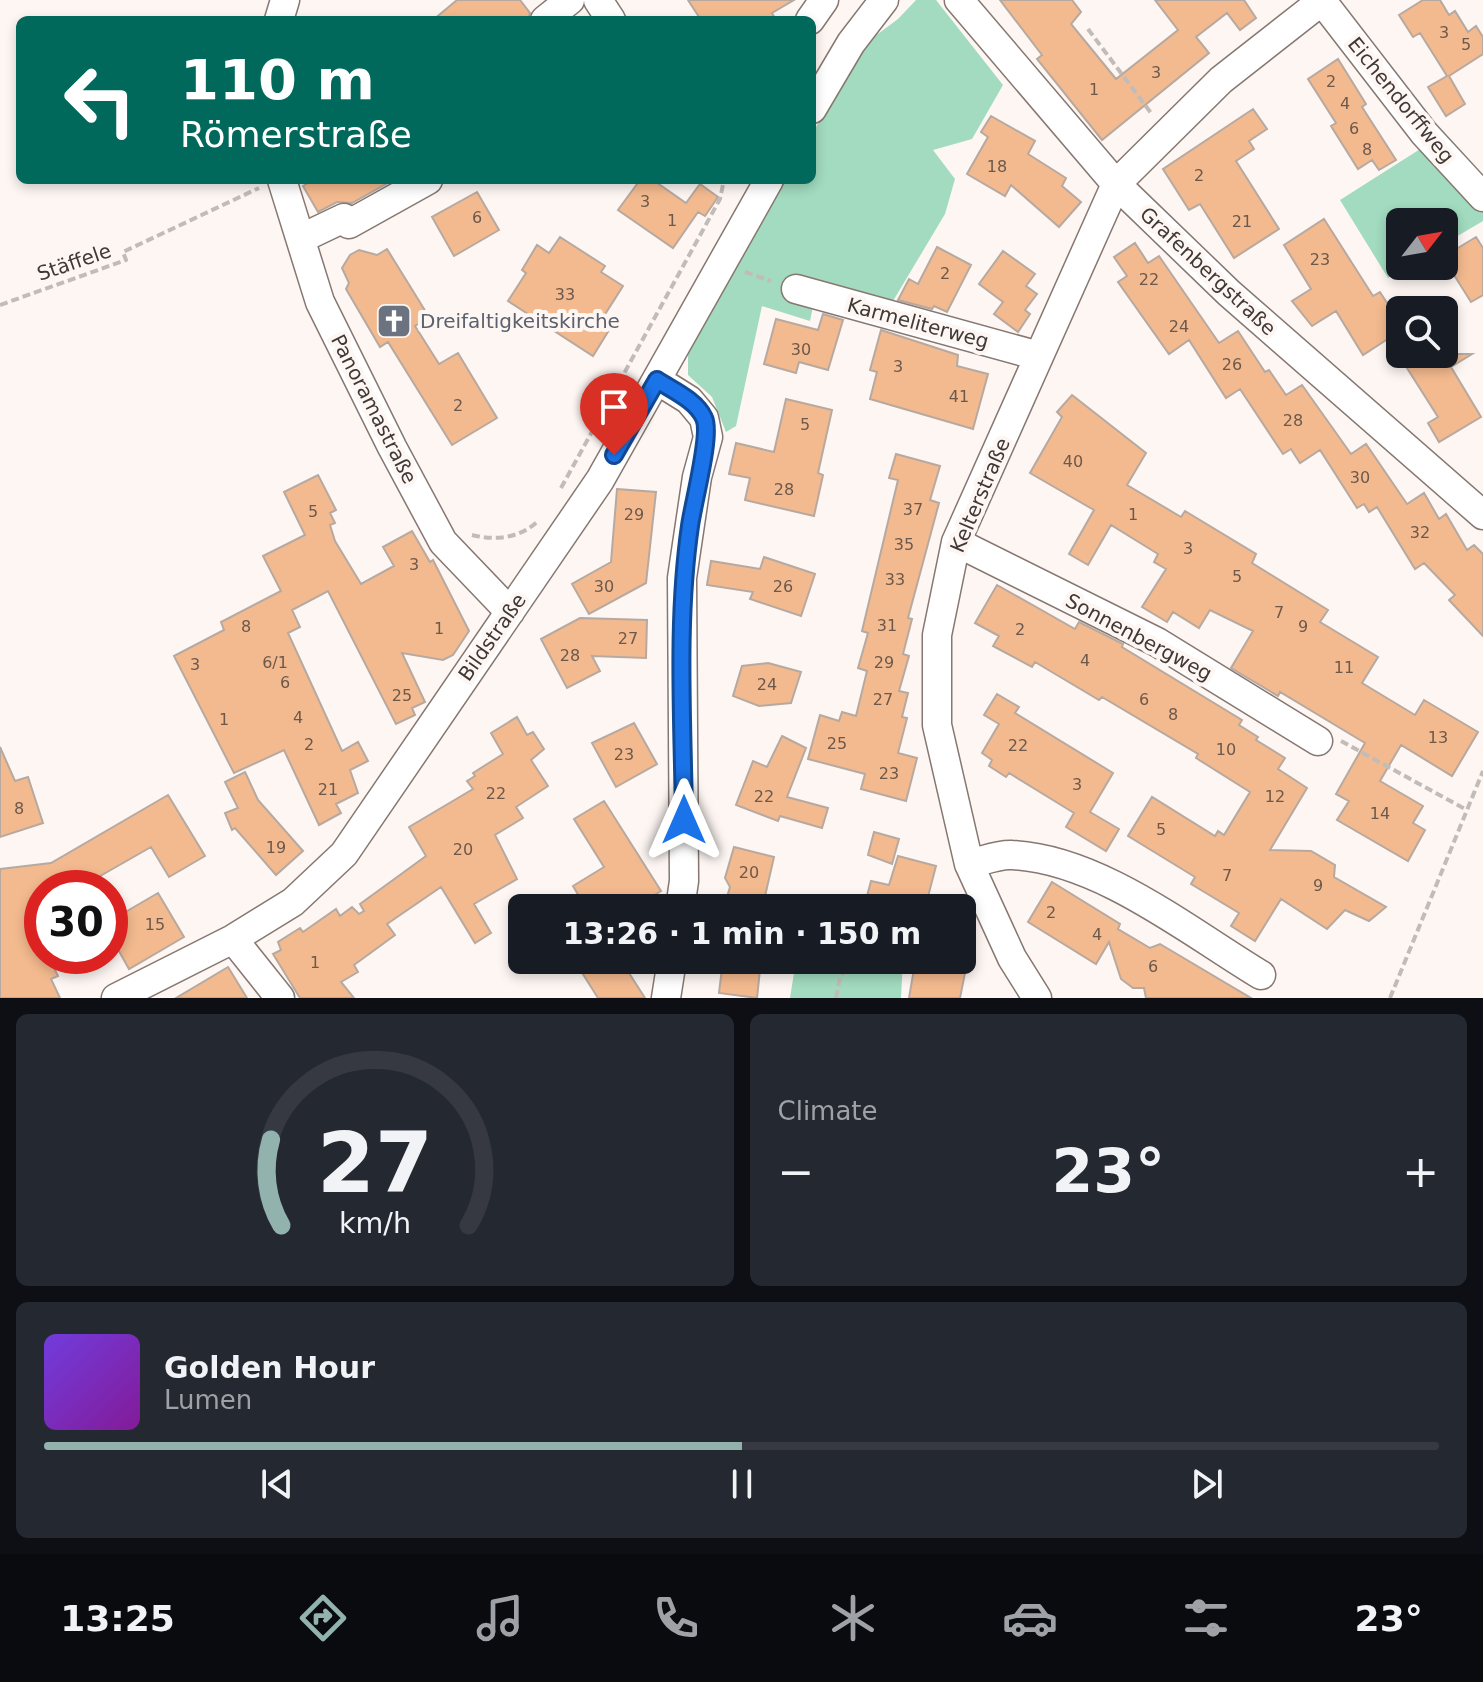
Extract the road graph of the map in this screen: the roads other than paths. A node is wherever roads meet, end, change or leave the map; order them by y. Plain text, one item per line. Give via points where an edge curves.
1 (570, 0) edge
2 (884, 0) edge
3 (959, 0) edge
4 (1322, 0) edge
5 (550, 16) edge
6 (816, 102) edge
7 (274, 184) edge
8 (421, 184) edge
9 (767, 184) edge
10 (1116, 184) junction
11 (1483, 197) edge
12 (302, 238) junction
13 (796, 289) road end
14 (1039, 356) junction
15 (657, 380) junction
16 (1483, 515) edge
17 (956, 542) junction
18 (510, 612) junction
19 (1318, 741) road end
20 (969, 864) junction
21 (682, 894) edge
22 (233, 939) junction
23 (670, 974) edge
24 (1261, 975) dead end
25 (116, 998) edge
26 (280, 998) edge
27 (666, 998) edge
28 (1037, 998) edge

1 - 5 street
2 - 6 street
3 - 10 street, Grafenbergstraße
4 - 10 street via 1221,80
4 - 11 street, Eichendorffweg via 1424,133
7 - 12 street, Panoramastraße
8 - 12 street via 349,224 344,218
9 - 15 street, Bildstraße
10 - 14 street, Kelterstraße
10 - 16 street, Grafenbergstraße via 1229,293
12 - 18 street, Panoramastraße via 320,302 443,542
13 - 14 street, Karmeliterweg
14 - 17 street, Kelterstraße
15 - 18 street, Bildstraße via 600,480
15 - 21 street via 689,400 704,418 708,437 682,578
17 - 19 street, Sonnenbergweg via 1157,642
17 - 20 street, Kelterstraße via 937,635 937,725
18 - 22 street, Bildstraße via 344,854 293,902
20 - 24 street via 1009,855 1056,862 1108,883
20 - 28 street, Kelterstraße via 1012,958
22 - 25 street, Bildstraße
22 - 26 street
23 - 27 street

